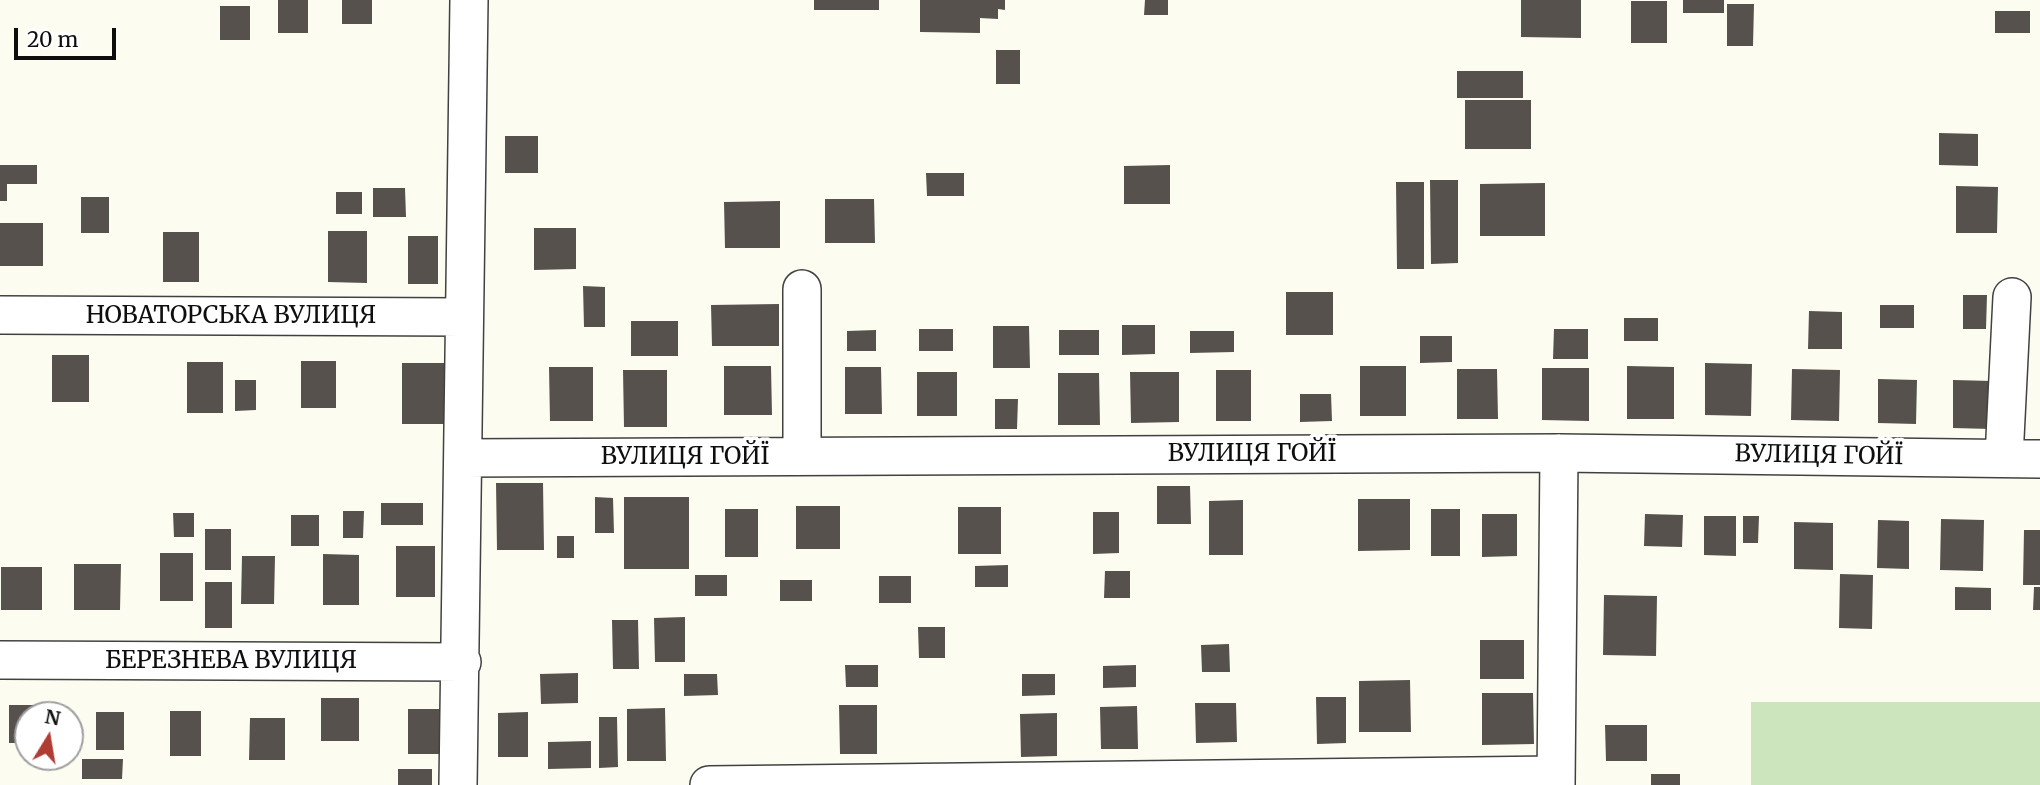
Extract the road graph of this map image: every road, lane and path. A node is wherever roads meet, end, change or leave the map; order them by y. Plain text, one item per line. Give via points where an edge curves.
1 (469, 0) edge
2 (802, 289) dead end
3 (2012, 296) dead end
4 (0, 315) edge
5 (463, 317) junction
6 (1559, 453) junction
7 (802, 456) junction
8 (463, 458) junction
9 (2004, 458) junction
10 (2040, 458) edge
11 (0, 660) edge
12 (462, 662) junction
13 (1556, 780) edge
14 (458, 785) edge
15 (709, 785) edge

1 - 5 street
2 - 7 street
3 - 9 street
4 - 5 street, НОВАТОРСЬКА ВУЛИЦЯ
5 - 8 street
6 - 7 street, ВУЛИЦЯ ГОЙЇ
6 - 9 street, ВУЛИЦЯ ГОЙЇ
6 - 13 street
7 - 8 street, ВУЛИЦЯ ГОЙЇ
8 - 12 street
9 - 10 street, ВУЛИЦЯ ГОЙЇ
11 - 12 street, БЕРЕЗНЕВА ВУЛИЦЯ
12 - 14 street
13 - 15 street

